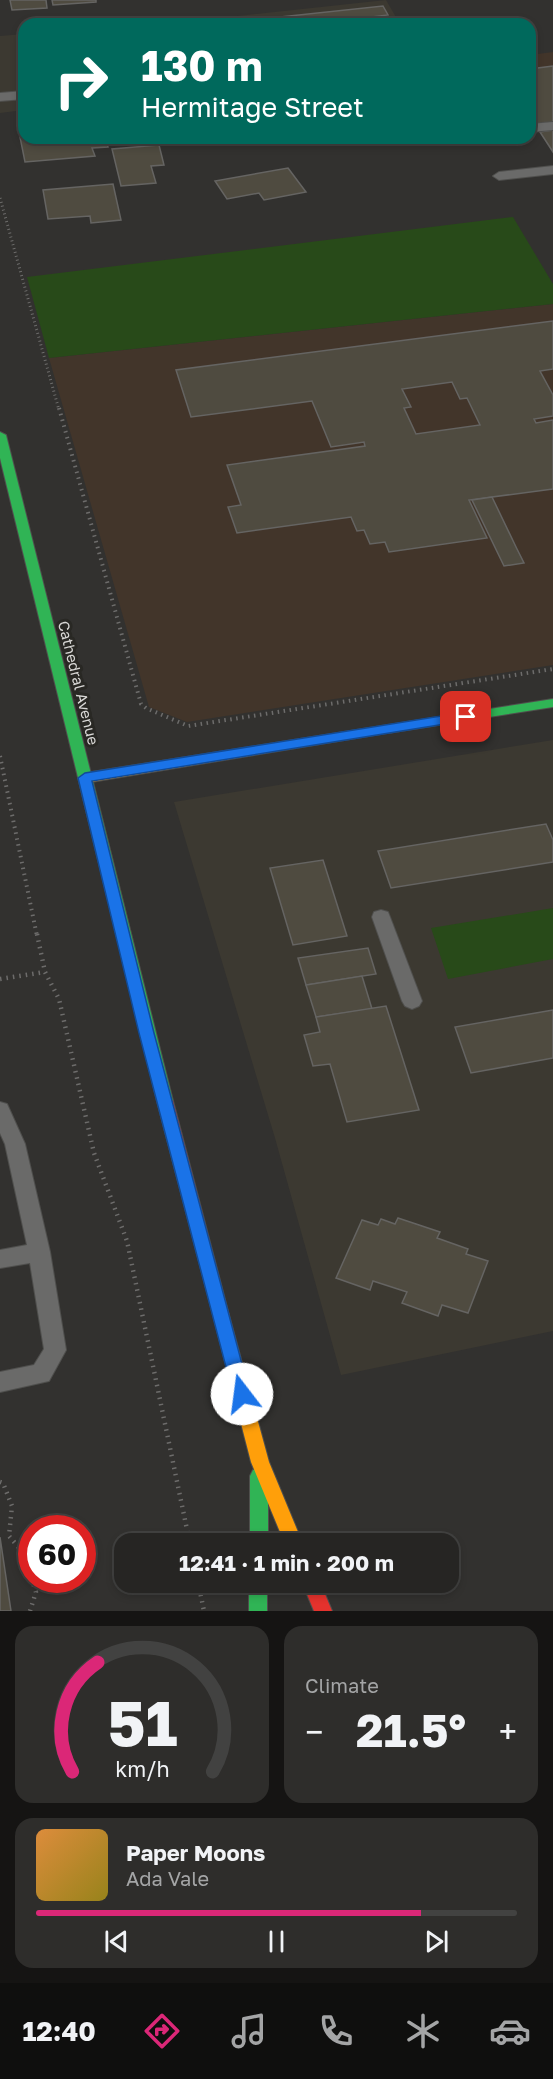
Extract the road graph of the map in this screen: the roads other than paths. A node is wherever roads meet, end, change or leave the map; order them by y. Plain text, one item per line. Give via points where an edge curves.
1 (18, 96) edge
2 (0, 97) edge
3 (553, 126) edge
4 (536, 128) edge
5 (553, 170) edge
6 (499, 176) dead end
7 (0, 435) edge
8 (553, 703) edge
9 (85, 778) junction
10 (381, 917) dead end
11 (412, 1001) dead end
12 (0, 1110) edge
13 (39, 1252) junction
14 (0, 1259) edge
15 (0, 1382) edge
16 (260, 1462) junction
17 (259, 1533) edge
18 (289, 1533) edge
19 (258, 1593) edge
20 (316, 1593) edge
21 (258, 1611) edge
22 (323, 1611) edge

1 - 2 lane
3 - 4 lane
5 - 6 lane
7 - 9 main road, Cathedral Avenue
8 - 9 main road
9 - 16 main road, Cathedral Avenue via 147,1033
10 - 11 lane
12 - 13 lane via 15,1144
13 - 14 lane
13 - 15 lane via 55,1350 41,1374
16 - 17 main road, Cathedral Avenue
16 - 18 main road, Cathedral Avenue
19 - 21 main road
20 - 22 main road

